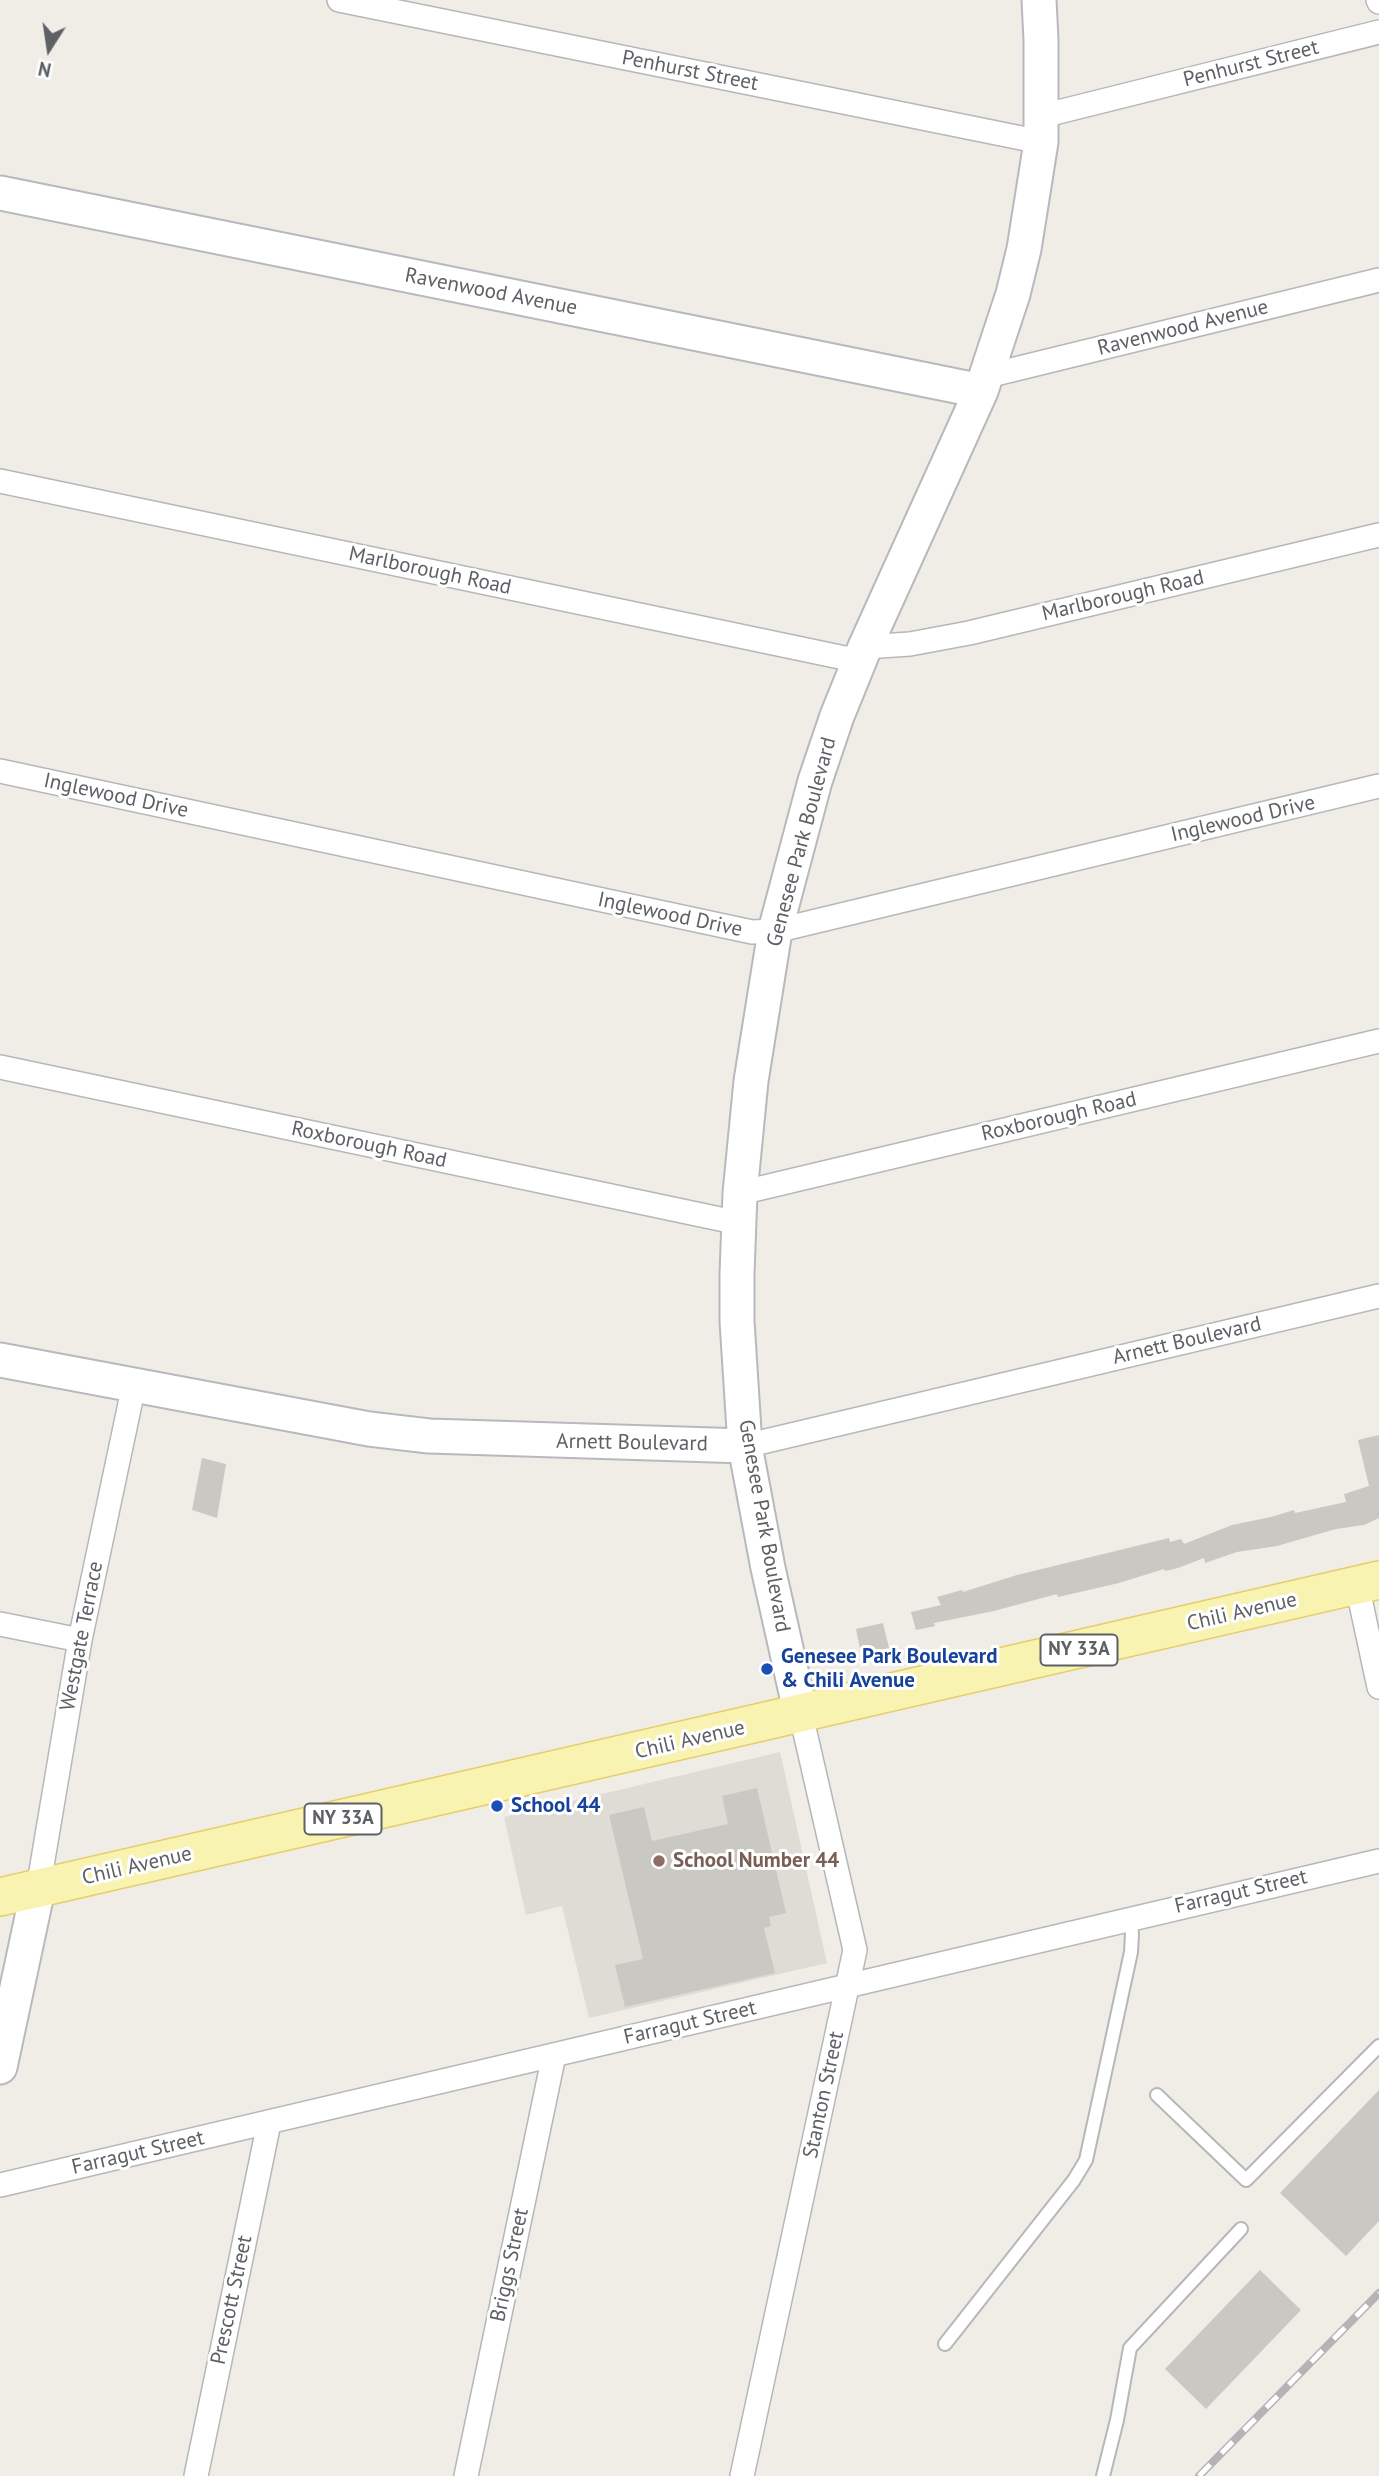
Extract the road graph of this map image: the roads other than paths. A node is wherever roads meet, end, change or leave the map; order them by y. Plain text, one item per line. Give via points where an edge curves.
1 (339, 0) edge
2 (1039, 0) edge
3 (1379, 32) edge
4 (1041, 129) junction
5 (0, 193) edge
6 (1379, 280) edge
7 (984, 384) junction
8 (0, 481) edge
9 (1379, 535) edge
10 (862, 654) junction
11 (0, 771) edge
12 (1379, 786) edge
13 (775, 931) junction
14 (1379, 1041) edge
15 (0, 1067) edge
16 (739, 1208) junction
17 (1379, 1296) edge
18 (0, 1360) edge
19 (134, 1385) junction
20 (746, 1446) junction
21 (1368, 1583) edge
22 (0, 1624) edge
23 (80, 1640) junction
24 (1379, 1687) edge
25 (801, 1715) junction
26 (1379, 1861) edge
27 (38, 1889) junction
28 (0, 1897) edge
29 (1130, 1918) junction
30 (848, 1985) junction
31 (1379, 2046) edge
32 (554, 2055) junction
33 (0, 2067) edge
34 (1157, 2095) dead end
35 (269, 2123) junction
36 (0, 2185) edge
37 (1241, 2229) dead end
38 (945, 2344) dead end
39 (196, 2476) edge
40 (466, 2476) edge
41 (742, 2476) edge
42 (1103, 2476) edge

1 - 4 street, Penhurst Street
2 - 4 street, Genesee Park Boulevard
3 - 4 street, Penhurst Street
4 - 7 street, Genesee Park Boulevard via 1024,248
5 - 7 street, Ravenwood Avenue
6 - 7 street, Ravenwood Avenue
7 - 10 street, Genesee Park Boulevard
8 - 10 street, Marlborough Road
9 - 10 street, Marlborough Road via 969,633
10 - 13 street, Genesee Park Boulevard via 815,781
11 - 13 street, Inglewood Drive via 752,932
12 - 13 street, Inglewood Drive
13 - 16 street, Genesee Park Boulevard via 751,1081
14 - 16 street, Roxborough Road
15 - 16 street, Roxborough Road
16 - 20 street, Genesee Park Boulevard via 737,1321
17 - 20 street, Arnett Boulevard
18 - 19 street, Arnett Boulevard
19 - 20 street, Arnett Boulevard via 429,1436
19 - 23 street, Westgate Terrace
20 - 25 street, Genesee Park Boulevard
21 - 24 street
21 - 25 main road, Chili Avenue / NY 33A
22 - 23 street
23 - 27 street, Westgate Terrace
25 - 27 main road, Chili Avenue / NY 33A
25 - 30 street, Stanton Street via 854,1938
26 - 29 street, Farragut Street
27 - 28 main road, Chili Avenue / NY 33A
27 - 33 street
29 - 30 street, Farragut Street
29 - 38 lane via 1131,1952 1086,2161
30 - 32 street, Farragut Street
30 - 41 street, Stanton Street
31 - 34 lane via 1246,2180
32 - 35 street, Farragut Street
32 - 40 street, Briggs Street
35 - 36 street, Farragut Street
35 - 39 street, Prescott Street
37 - 42 lane via 1130,2348

